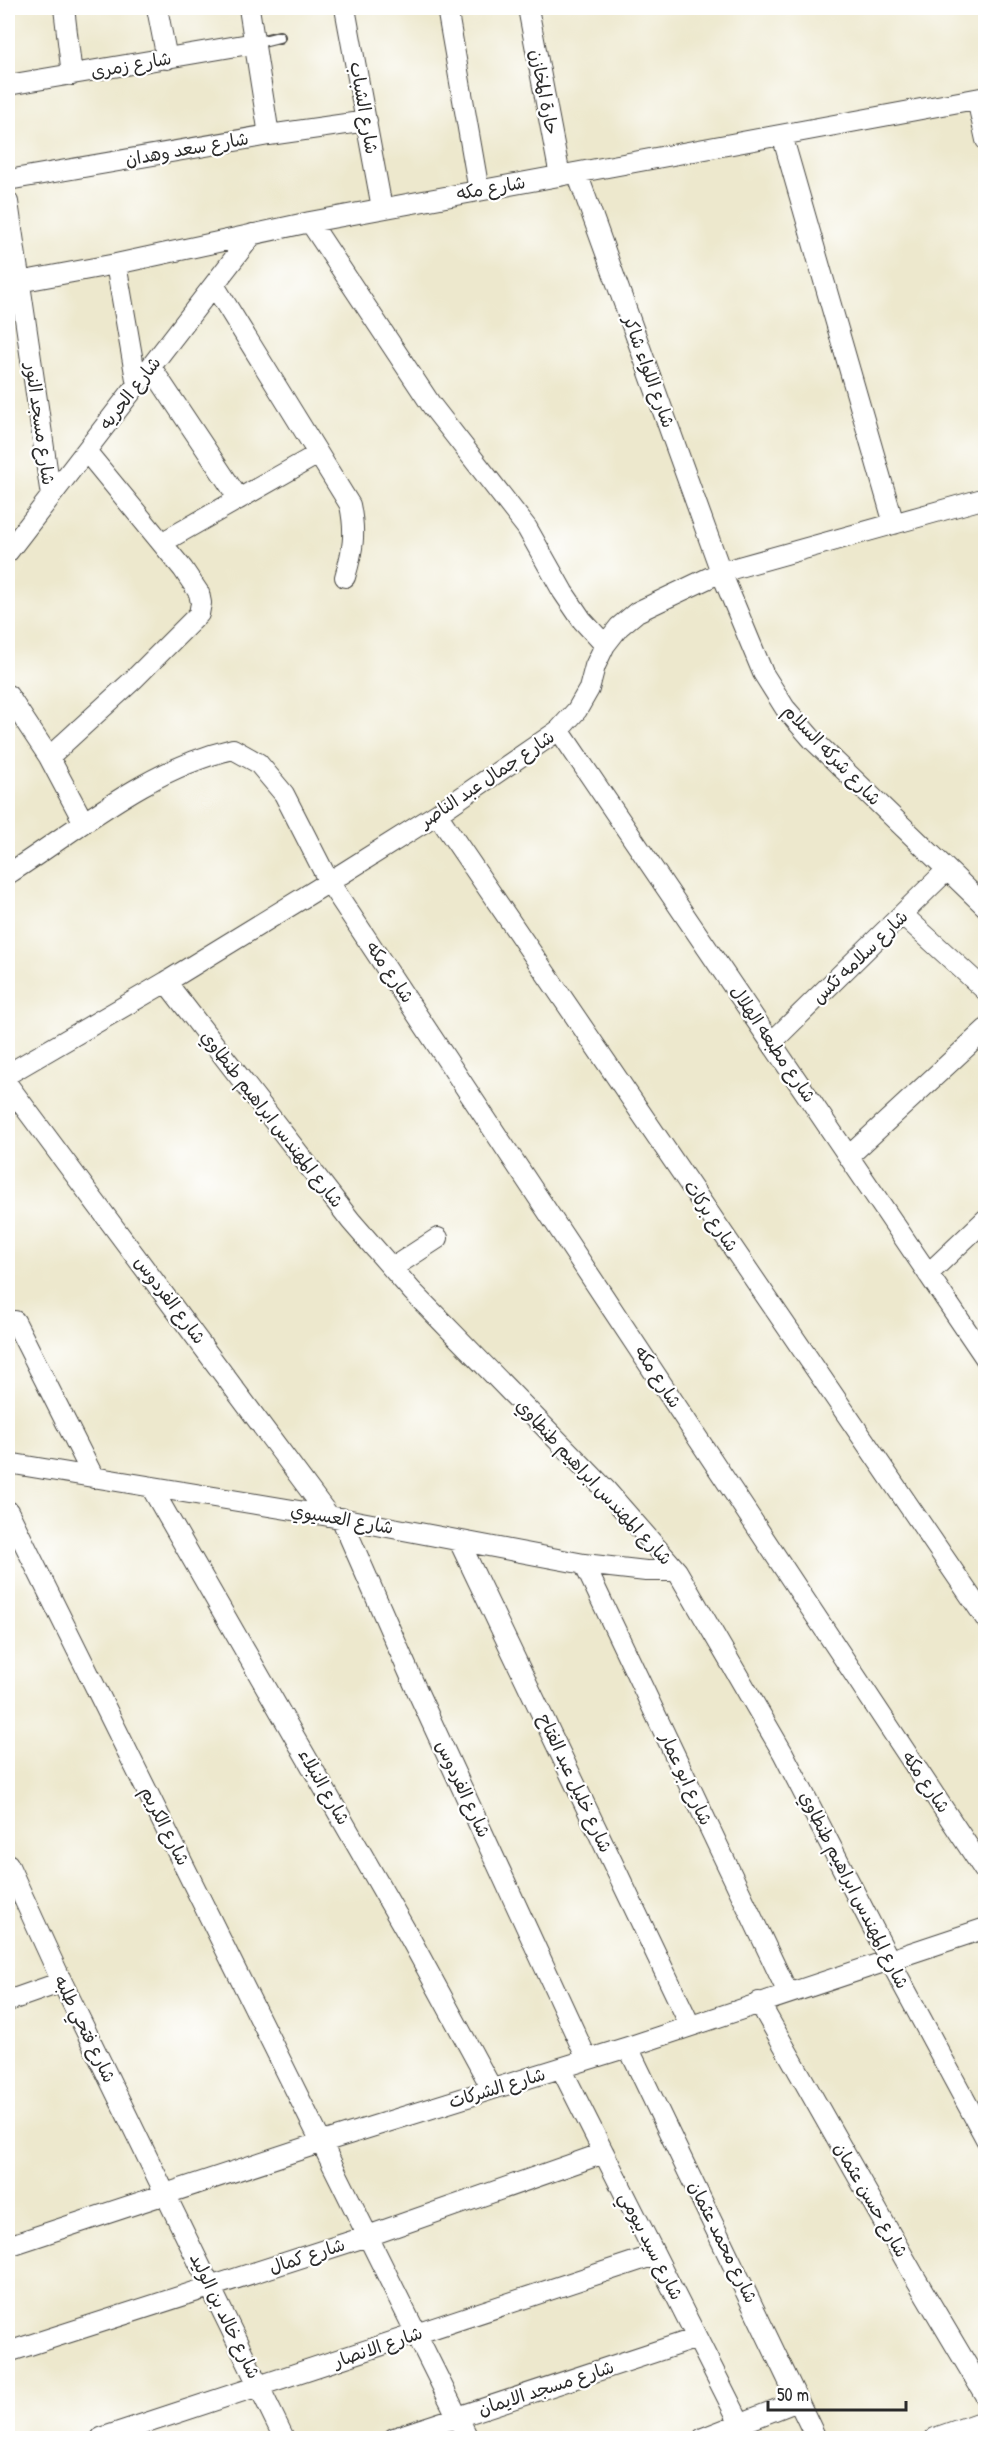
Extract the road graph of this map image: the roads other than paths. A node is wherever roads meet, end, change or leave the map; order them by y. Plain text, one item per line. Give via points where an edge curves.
1 (64, 8) edge
2 (157, 8) edge
3 (249, 8) edge
4 (345, 8) edge
5 (447, 8) edge
6 (528, 8) edge
7 (279, 37) dead end
8 (255, 44) junction
9 (167, 59) junction
10 (72, 75) junction
11 (8, 85) edge
12 (981, 98) edge
13 (367, 121) junction
14 (269, 135) junction
15 (782, 135) junction
16 (986, 140) edge
17 (568, 174) junction
18 (8, 180) edge
19 (479, 190) junction
20 (8, 202) edge
21 (382, 208) junction
22 (310, 222) junction
23 (253, 234) junction
24 (116, 264) junction
25 (14, 282) edge
26 (214, 285) junction
27 (151, 367) junction
28 (137, 385) junction
29 (86, 451) junction
30 (318, 454) junction
31 (51, 496) junction
32 (986, 498) edge
33 (239, 499) junction
34 (894, 524) junction
35 (163, 542) junction
36 (8, 552) edge
37 (721, 572) junction
38 (345, 577) dead end
39 (605, 645) junction
40 (8, 695) edge
41 (559, 730) junction
42 (49, 757) junction
43 (437, 814) junction
44 (83, 821) junction
45 (947, 870) junction
46 (8, 874) edge
47 (329, 882) junction
48 (986, 907) edge
49 (903, 915) junction
50 (166, 982) junction
51 (986, 991) edge
52 (986, 1029) edge
53 (772, 1042) junction
54 (8, 1074) edge
55 (8, 1085) edge
56 (849, 1156) junction
57 (986, 1219) edge
58 (438, 1238) dead end
59 (392, 1268) junction
60 (928, 1274) junction
61 (15, 1321) dead end
62 (986, 1359) edge
63 (8, 1463) edge
64 (94, 1478) junction
65 (151, 1487) junction
66 (8, 1511) edge
67 (335, 1517) junction
68 (459, 1540) junction
69 (584, 1564) junction
70 (677, 1571) junction
71 (986, 1619) edge
72 (8, 1864) edge
73 (986, 1873) edge
74 (984, 1930) edge
75 (890, 1961) junction
76 (62, 1983) junction
77 (788, 1993) junction
78 (8, 2001) edge
79 (759, 2002) junction
80 (690, 2025) junction
81 (628, 2047) junction
82 (587, 2059) junction
83 (561, 2068) junction
84 (492, 2089) junction
85 (986, 2139) edge
86 (323, 2142) junction
87 (604, 2153) junction
88 (166, 2193) junction
89 (368, 2236) junction
90 (8, 2246) edge
91 (655, 2255) junction
92 (211, 2286) junction
93 (416, 2335) junction
94 (697, 2338) junction
95 (8, 2352) edge
96 (259, 2387) junction
97 (986, 2397) edge
98 (798, 2401) junction
99 (457, 2417) junction
100 (986, 2420) edge
101 (741, 2425) junction
102 (101, 2439) edge
103 (284, 2439) edge
104 (394, 2439) edge
105 (468, 2439) edge
106 (703, 2439) edge
107 (816, 2439) edge
108 (935, 2439) edge

1 - 10 street
2 - 9 street
3 - 8 street
4 - 13 street, شارع الشباب
5 - 19 street
6 - 17 street, حارة المخازن
7 - 8 lane
8 - 9 street, شارع زمرى
8 - 14 street
9 - 10 street, شارع زمرى
10 - 11 street, شارع زمرى
12 - 15 street, شارع مكه
12 - 16 street
13 - 14 street, شارع سعد وهدان
13 - 21 street, شارع الشباب
14 - 18 street, شارع سعد وهدان
15 - 17 street, شارع مكه
15 - 34 street
17 - 19 street, شارع مكه
17 - 37 street, شارع اللواء شاكر
19 - 21 street, شارع مكه
20 - 25 street, شارع مسجد النور
21 - 22 street, شارع مكه
22 - 23 street, شارع مكه
22 - 39 street via 432,406 527,528 563,592
23 - 24 street, شارع مكه
23 - 26 street, شارع الحريه
24 - 25 street, شارع مكه
24 - 28 street
25 - 31 street, شارع مسجد النور
26 - 27 street, شارع الحريه
26 - 30 street
27 - 28 street, شارع الحريه
27 - 33 street
28 - 29 street, شارع الحريه
29 - 31 street, شارع الحريه
29 - 35 street
30 - 33 street
30 - 38 street via 350,505 354,546
31 - 36 street, شارع الحريه
32 - 34 street, شارع جمال عبد الناصر
33 - 35 street
34 - 37 street, شارع جمال عبد الناصر
35 - 42 street via 199,593 199,614
37 - 39 street, شارع جمال عبد الناصر via 637,612
37 - 45 street, شارع شركه السلام via 763,673 784,708
39 - 41 street, شارع جمال عبد الناصر via 589,689
40 - 42 street
41 - 43 street, شارع جمال عبد الناصر
41 - 53 street, شارع مطبعه الهلال
42 - 44 street
43 - 47 street, شارع جمال عبد الناصر
43 - 71 street, شارع بركات
44 - 46 street, شارع مكه
44 - 47 street, شارع مكه via 122,796 206,755 233,749 258,763 284,794
45 - 48 street, شارع شركه السلام
45 - 49 street, شارع سلامه تكس
47 - 50 street, شارع جمال عبد الناصر
47 - 73 street, شارع مكه
49 - 51 street
49 - 53 street, شارع سلامه تكس
50 - 54 street, شارع جمال عبد الناصر
50 - 59 street, شارع المهندس ابراهيم طنطاوي via 351,1221
52 - 56 street
53 - 56 street, شارع مطبعه الهلال
55 - 67 street, شارع الفردوس
56 - 60 street, شارع مطبعه الهلال
57 - 60 street
58 - 59 street
59 - 70 street, شارع المهندس ابراهيم طنطاوي via 607,1491
60 - 62 street, شارع مطبعه الهلال
61 - 64 street
63 - 64 street, شارع العسيوي
64 - 65 street, شارع العسيوي
65 - 67 street, شارع العسيوي
65 - 84 street, شارع النبلاء via 410,1938
66 - 86 street, شارع الكريم
67 - 68 street, شارع العسيوي
67 - 82 street, شارع الفردوس
68 - 69 street, شارع العسيوي
68 - 80 street, شارع خليل عبد الفتاح
69 - 70 street, شارع العسيوي
69 - 77 street, شارع ابو عمار
70 - 75 street, شارع المهندس ابراهيم طنطاوي via 783,1753
72 - 76 street, شارع فتحي طلبه
74 - 75 street, شارع الشركات
75 - 77 street, شارع الشركات
75 - 85 street, شارع المهندس ابراهيم طنطاوي
76 - 78 street
76 - 88 street, شارع فتحي طلبه
77 - 79 street, شارع الشركات
79 - 80 street, شارع الشركات
79 - 97 street, شارع حسن عثمان
80 - 81 street, شارع الشركات
81 - 82 street, شارع الشركات
81 - 98 street, شارع محمد عثمان
82 - 83 street, شارع الشركات
83 - 84 street, شارع الشركات
83 - 87 street, شارع سيد بيومي
84 - 86 street, شارع الشركات
86 - 88 street, شارع الشركات
86 - 89 street, شارع الكريم
87 - 89 street, شارع كمال
87 - 91 street, شارع سيد بيومي
88 - 90 street, شارع الشركات
88 - 92 street, شارع خالد بن الوليد
89 - 92 street, شارع كمال
89 - 93 street, شارع الكريم
91 - 93 street, شارع الانصار
91 - 94 street, شارع سيد بيومي
92 - 95 street, شارع كمال
92 - 96 street, شارع خالد بن الوليد
93 - 96 street, شارع الانصار
93 - 99 street, شارع الكريم
94 - 99 street, شارع مسجد الايمان
94 - 101 street, شارع سيد بيومي
96 - 102 street, شارع الانصار
96 - 103 street, شارع خالد بن الوليد
98 - 101 street
98 - 107 street, شارع محمد عثمان
99 - 104 street, شارع مسجد الايمان
99 - 105 street, شارع الكريم
100 - 108 street
101 - 106 street

